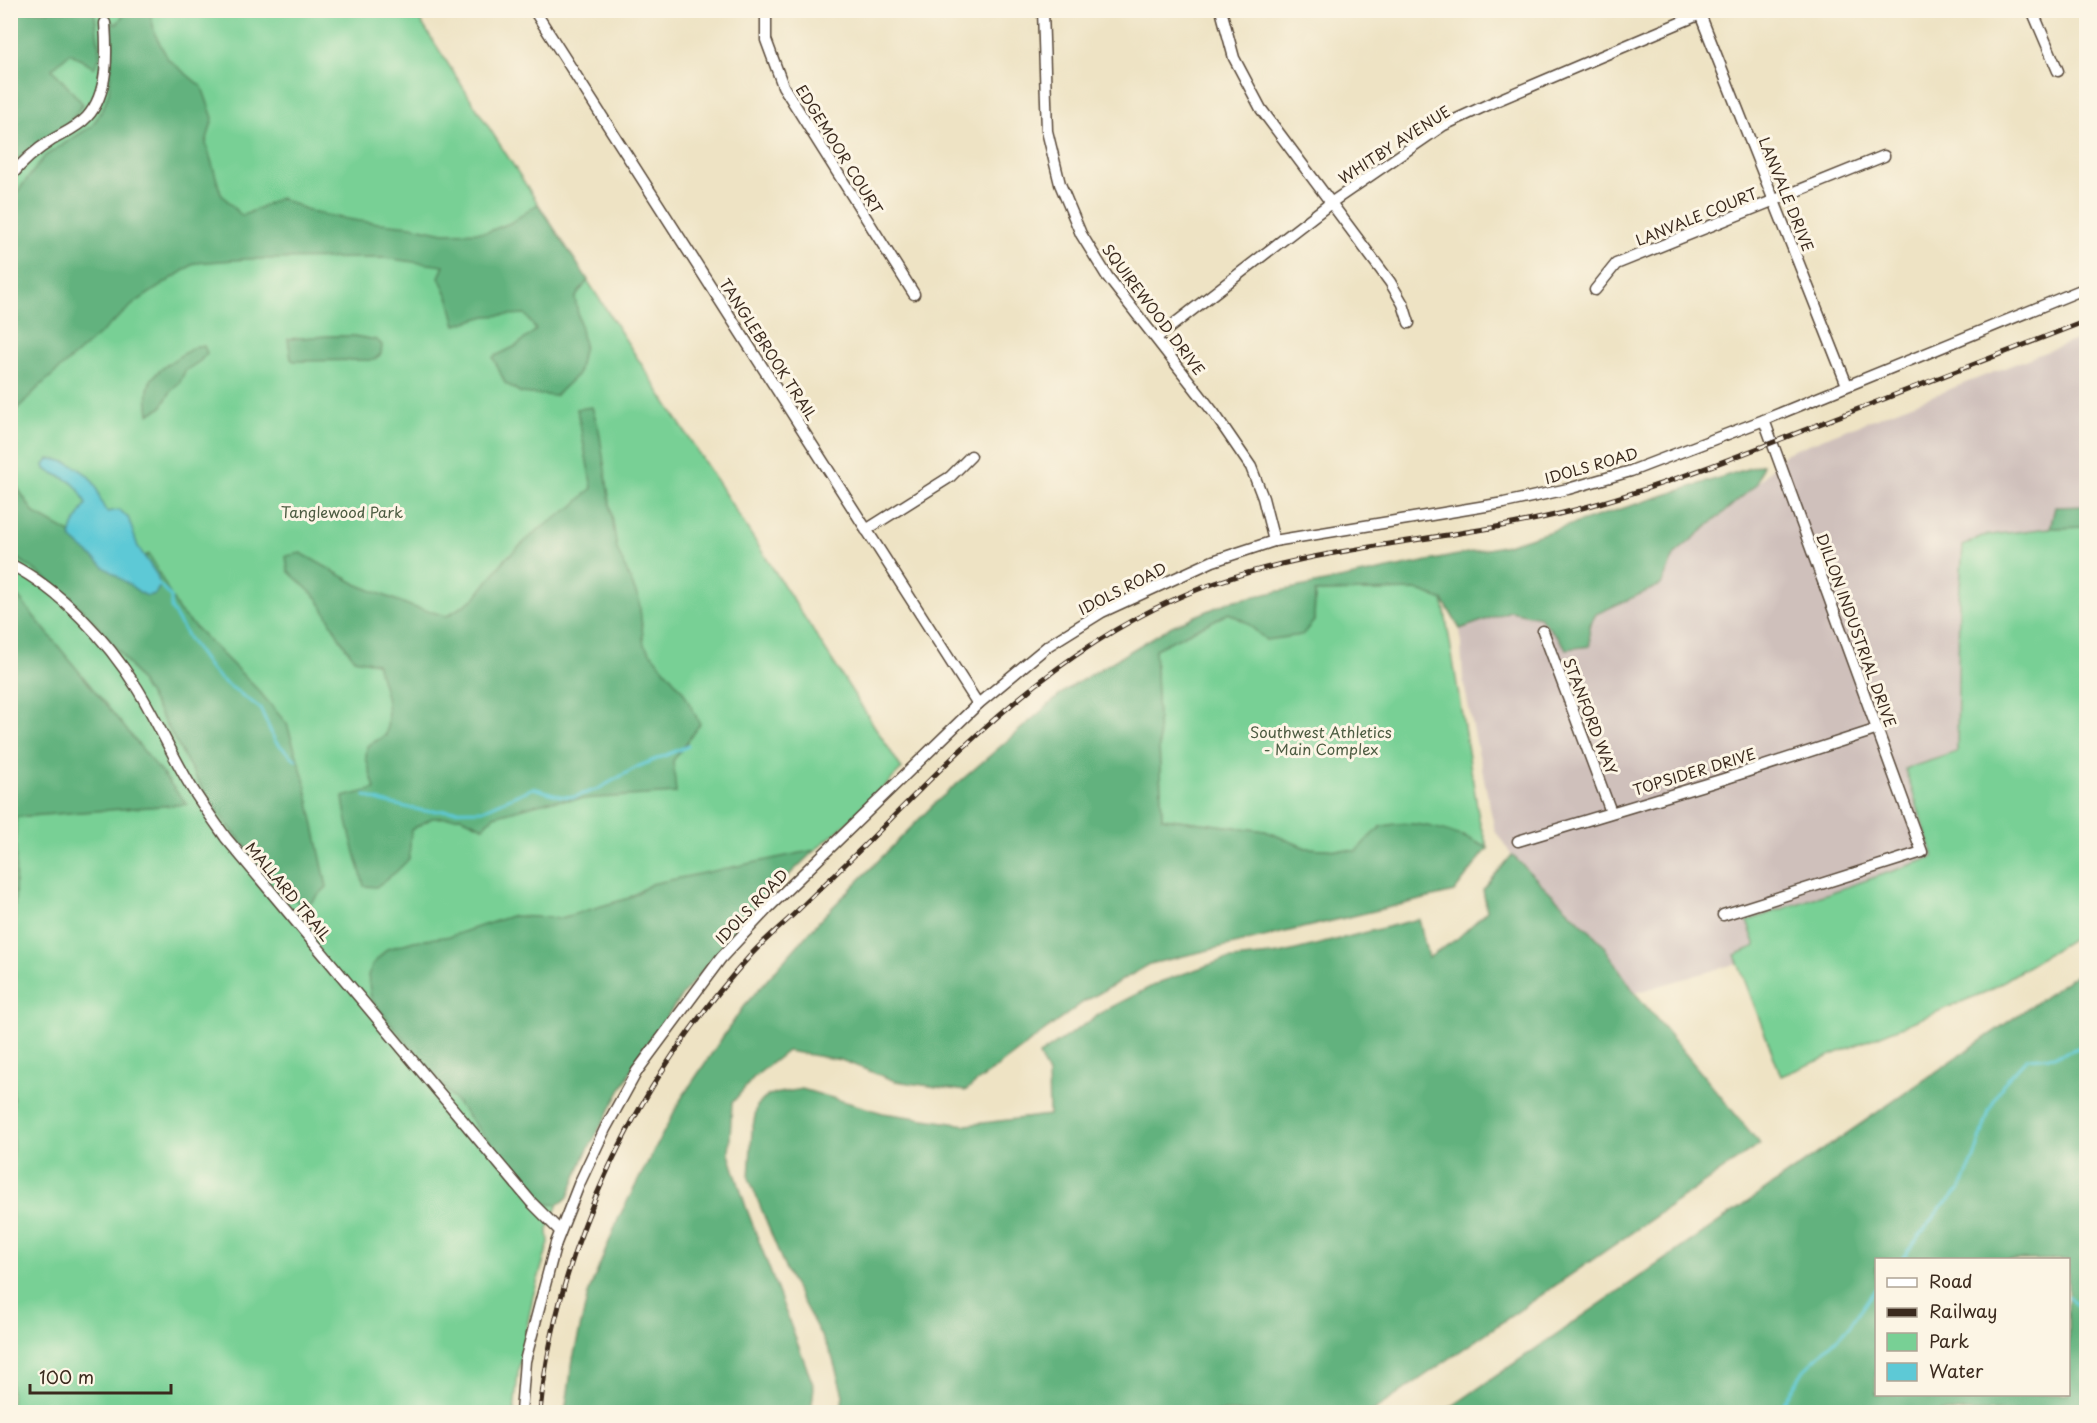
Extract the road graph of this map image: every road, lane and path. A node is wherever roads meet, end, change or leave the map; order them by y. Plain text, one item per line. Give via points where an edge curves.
1 (534, 10) edge
2 (766, 10) edge
3 (1043, 10) edge
4 (1221, 10) edge
5 (2032, 10) edge
6 (1705, 12) edge
7 (105, 22) dead end
8 (2058, 71) dead end
9 (1884, 156) dead end
10 (10, 177) edge
11 (1774, 201) junction
12 (1332, 202) junction
13 (2086, 288) edge
14 (1595, 290) dead end
15 (914, 294) dead end
16 (1409, 323) dead end
17 (1156, 338) junction
18 (1847, 385) junction
19 (1764, 420) junction
20 (971, 456) dead end
21 (866, 530) junction
22 (1274, 541) junction
23 (10, 564) edge
24 (1543, 631) dead end
25 (978, 704) junction
26 (1878, 729) junction
27 (1611, 812) junction
28 (1518, 841) dead end
29 (1723, 915) dead end
30 (560, 1230) junction
31 (521, 1413) edge

1 - 21 street, TANGLEBROOK TRAIL
2 - 15 street, EDGEMOOR COURT via 766,40 783,87
3 - 17 street, SQUIREWOOD DRIVE via 1047,131 1060,184 1081,234 1107,276
4 - 12 street via 1234,57 1261,109
5 - 8 street
6 - 11 street, LANVALE DRIVE
6 - 12 street, WHITBY AVENUE via 1444,126
7 - 10 street via 105,69 101,91 88,116 29,157
9 - 11 street, LANVALE COURT
11 - 14 street, LANVALE COURT via 1616,264
11 - 18 street, LANVALE DRIVE
12 - 16 street via 1390,282
12 - 17 street, WHITBY AVENUE
13 - 18 street, IDOLS ROAD
17 - 22 street, SQUIREWOOD DRIVE via 1251,467
18 - 19 street, IDOLS ROAD
19 - 22 street, IDOLS ROAD via 1631,471 1568,489
19 - 26 street, DILLON INDUSTRIAL DRIVE
20 - 21 street via 950,477
21 - 25 street, TANGLEBROOK TRAIL
22 - 25 street, IDOLS ROAD via 1213,561 1102,612 1050,645
23 - 30 street, MALLARD TRAIL via 58,597 114,655 226,838 531,1202
24 - 27 street, STANFORD WAY
25 - 30 street, IDOLS ROAD via 721,958 637,1071 605,1129
26 - 27 street, TOPSIDER DRIVE
26 - 29 street, DILLON INDUSTRIAL DRIVE via 1922,852
27 - 28 street, TOPSIDER DRIVE
30 - 31 street, IDOLS ROAD via 525,1361

